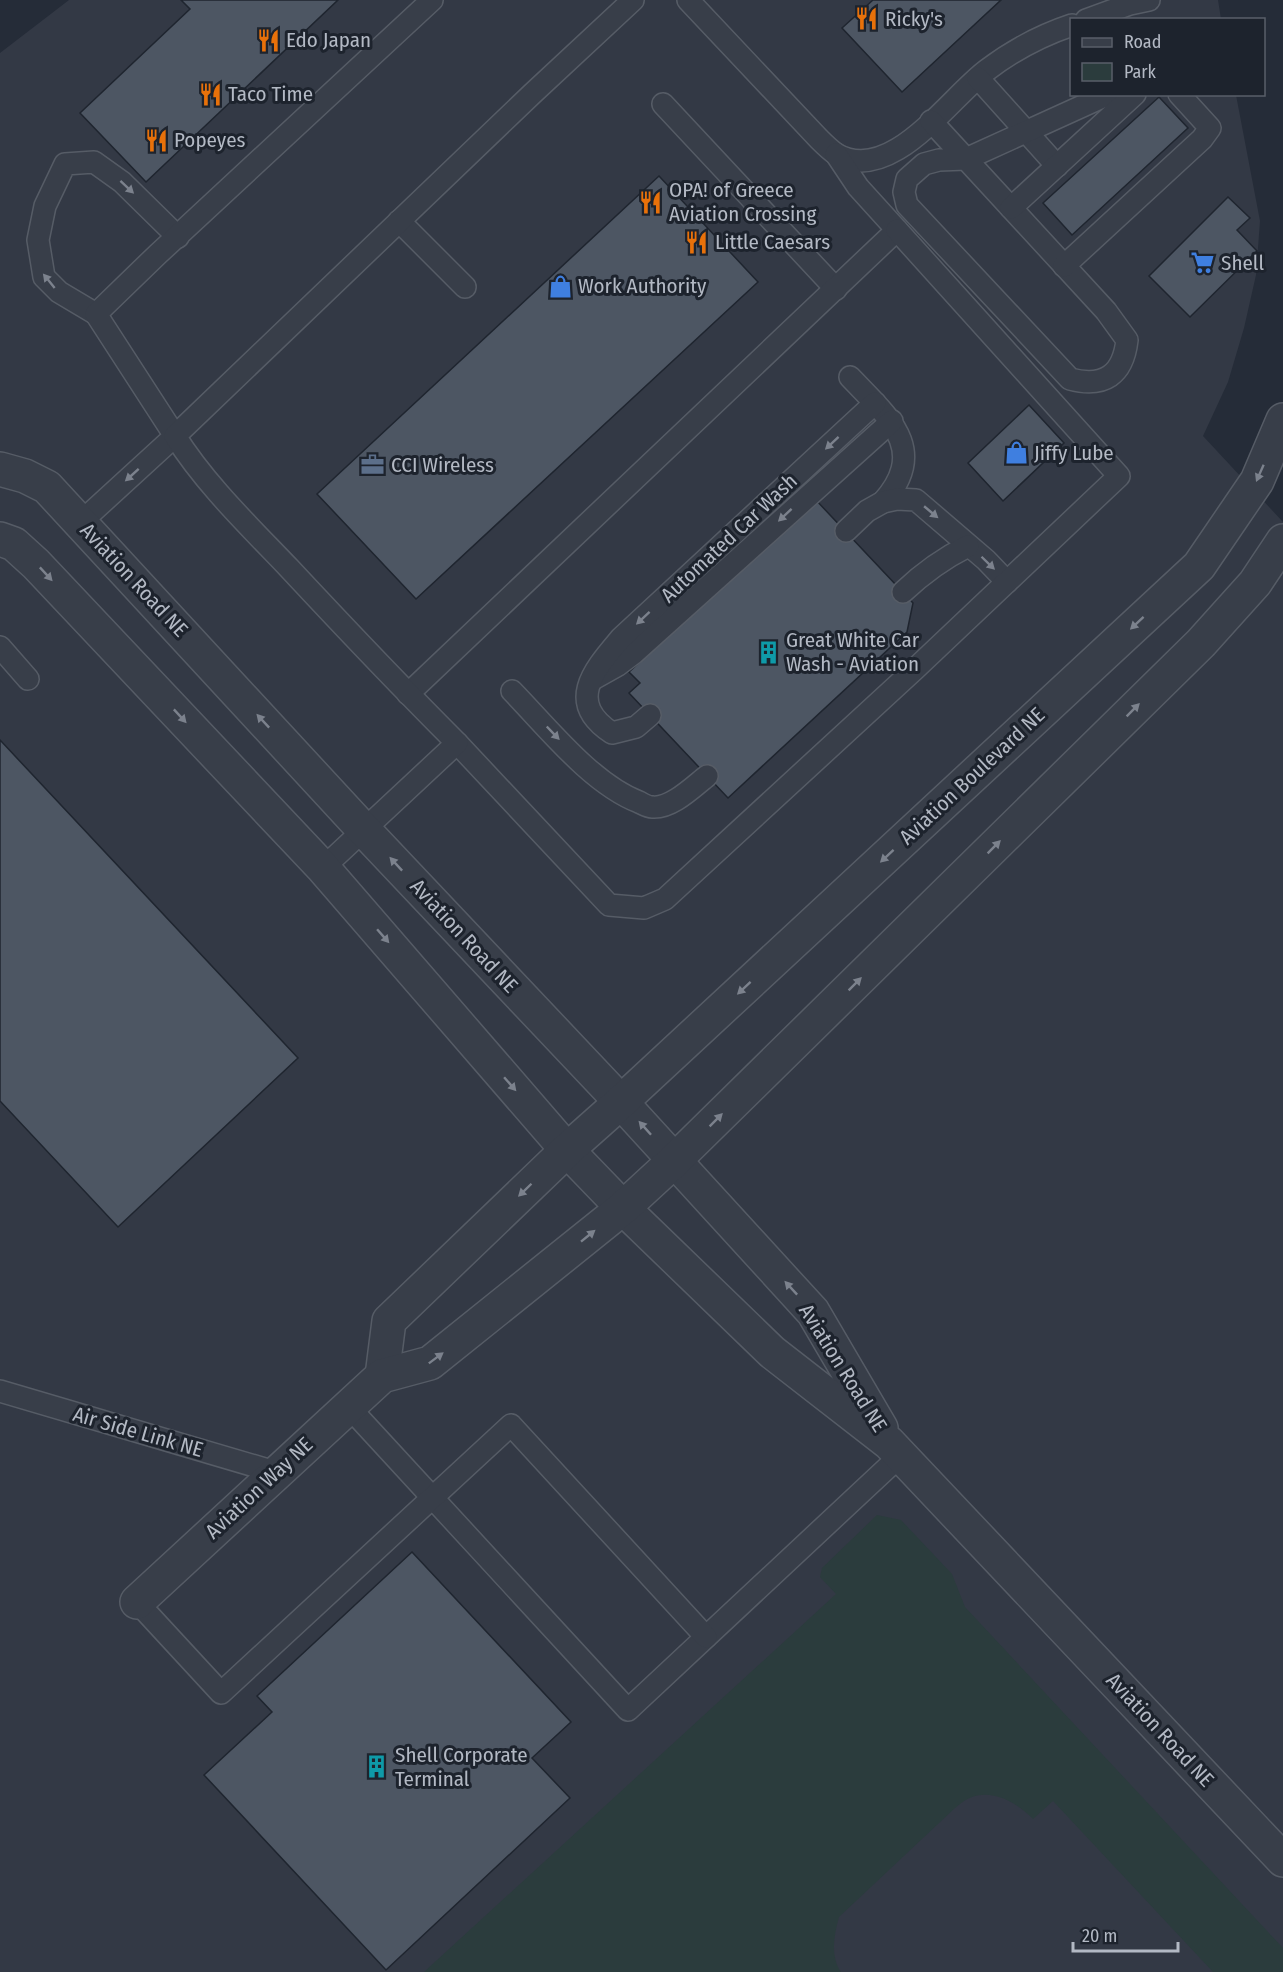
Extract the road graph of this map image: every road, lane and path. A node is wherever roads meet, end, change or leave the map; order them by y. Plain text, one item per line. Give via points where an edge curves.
1 (432, 0) edge
2 (633, 0) edge
3 (688, 0) edge
4 (1149, 0) edge
5 (1092, 18) edge
6 (1070, 25) edge
7 (978, 78) junction
8 (1105, 96) edge
9 (1133, 96) edge
10 (1181, 96) edge
11 (663, 104) dead end
12 (931, 121) junction
13 (1026, 132) junction
14 (906, 144) junction
15 (836, 154) junction
16 (966, 159) junction
17 (924, 164) junction
18 (1057, 166) junction
19 (1011, 208) junction
20 (399, 221) junction
21 (897, 230) junction
22 (178, 237) junction
23 (1064, 266) junction
24 (465, 287) dead end
25 (836, 289) junction
26 (96, 314) junction
27 (850, 377) dead end
28 (875, 403) junction
29 (1283, 420) edge
30 (892, 421) junction
31 (176, 436) junction
32 (0, 469) edge
33 (883, 502) junction
34 (81, 522) junction
35 (846, 531) dead end
36 (0, 539) edge
37 (1283, 541) edge
38 (968, 546) junction
39 (1007, 582) junction
40 (903, 592) dead end
41 (0, 647) edge
42 (28, 679) dead end
43 (591, 680) junction
44 (512, 691) dead end
45 (408, 694) junction
46 (650, 715) dead end
47 (457, 743) junction
48 (707, 776) dead end
49 (363, 829) junction
50 (323, 868) junction
51 (621, 1102) junction
52 (567, 1150) junction
53 (674, 1161) junction
54 (623, 1208) junction
55 (381, 1376) junction
56 (0, 1391) edge
57 (348, 1406) junction
58 (895, 1449) junction
59 (275, 1472) junction
60 (433, 1498) junction
61 (137, 1602) joint
62 (706, 1637) junction
63 (1283, 1860) edge

1 - 22 lane
2 - 20 lane
3 - 15 lane
4 - 5 lane
6 - 7 lane via 1047,33
7 - 12 lane
7 - 13 lane
8 - 13 lane
9 - 18 lane
10 - 23 lane via 1210,128
11 - 25 lane
12 - 14 lane
12 - 16 lane
13 - 16 lane
13 - 18 lane
14 - 15 lane via 882,158 855,161
14 - 17 lane
15 - 21 lane via 858,187
16 - 17 lane
16 - 19 lane
17 - 23 lane via 907,178 907,205 1070,379 1088,384 1107,379 1125,357 1127,340
18 - 19 lane
19 - 23 lane
20 - 24 lane
20 - 31 lane
21 - 25 lane
21 - 39 lane via 1119,476
22 - 26 lane
26 -> 22 lane via 59,292 44,277 38,240 45,206 65,164 94,162 122,182
25 - 45 lane
26 - 31 lane
27 - 28 lane
28 - 30 lane
28 -> 43 lane, Automated Car Wash via 621,638
29 -> 51 street, Aviation Boulevard NE via 1257,481 1199,566
30 - 33 lane via 903,443 904,457 899,479
30 -> 43 lane, Automated Car Wash via 634,654
31 -> 34 lane
31 - 45 lane via 192,463 229,505
32 - 34 street, Aviation Road NE via 47,487
33 - 35 lane
33 -> 38 lane via 916,501
49 -> 34 street, Aviation Road NE
36 -> 50 street, Aviation Road NE via 14,544 36,564
53 -> 37 street via 1201,643 1255,582
38 -> 39 lane
38 - 40 lane via 921,575
39 - 47 lane via 665,899 644,908 609,905
41 - 42 lane
43 - 46 lane, Automated Car Wash via 586,690 590,709 599,724 612,733 636,727
44 -> 48 lane via 605,784 625,796 653,807 675,802
45 - 47 lane
47 - 49 lane
49 - 50 lane
51 -> 49 street, Aviation Road NE
50 -> 52 street, Aviation Road NE
51 - 52 street, Aviation Boulevard NE
53 -> 51 street, Aviation Road NE
52 - 54 street, Aviation Road NE
52 -> 55 street via 388,1321
53 - 54 street, Aviation Way NE
58 -> 53 street, Aviation Road NE via 813,1312
55 -> 54 street, Aviation Way NE via 430,1363
54 - 58 street, Aviation Road NE via 772,1352
55 - 57 street, Aviation Way NE
56 - 59 lane, Air Side Link NE
57 - 59 street, Aviation Way NE
57 - 60 lane
58 - 62 lane
58 - 63 street, Aviation Road NE
59 - 61 street, Aviation Way NE
60 - 61 lane via 221,1694
60 - 62 lane via 628,1710
60 - 62 lane via 511,1425

